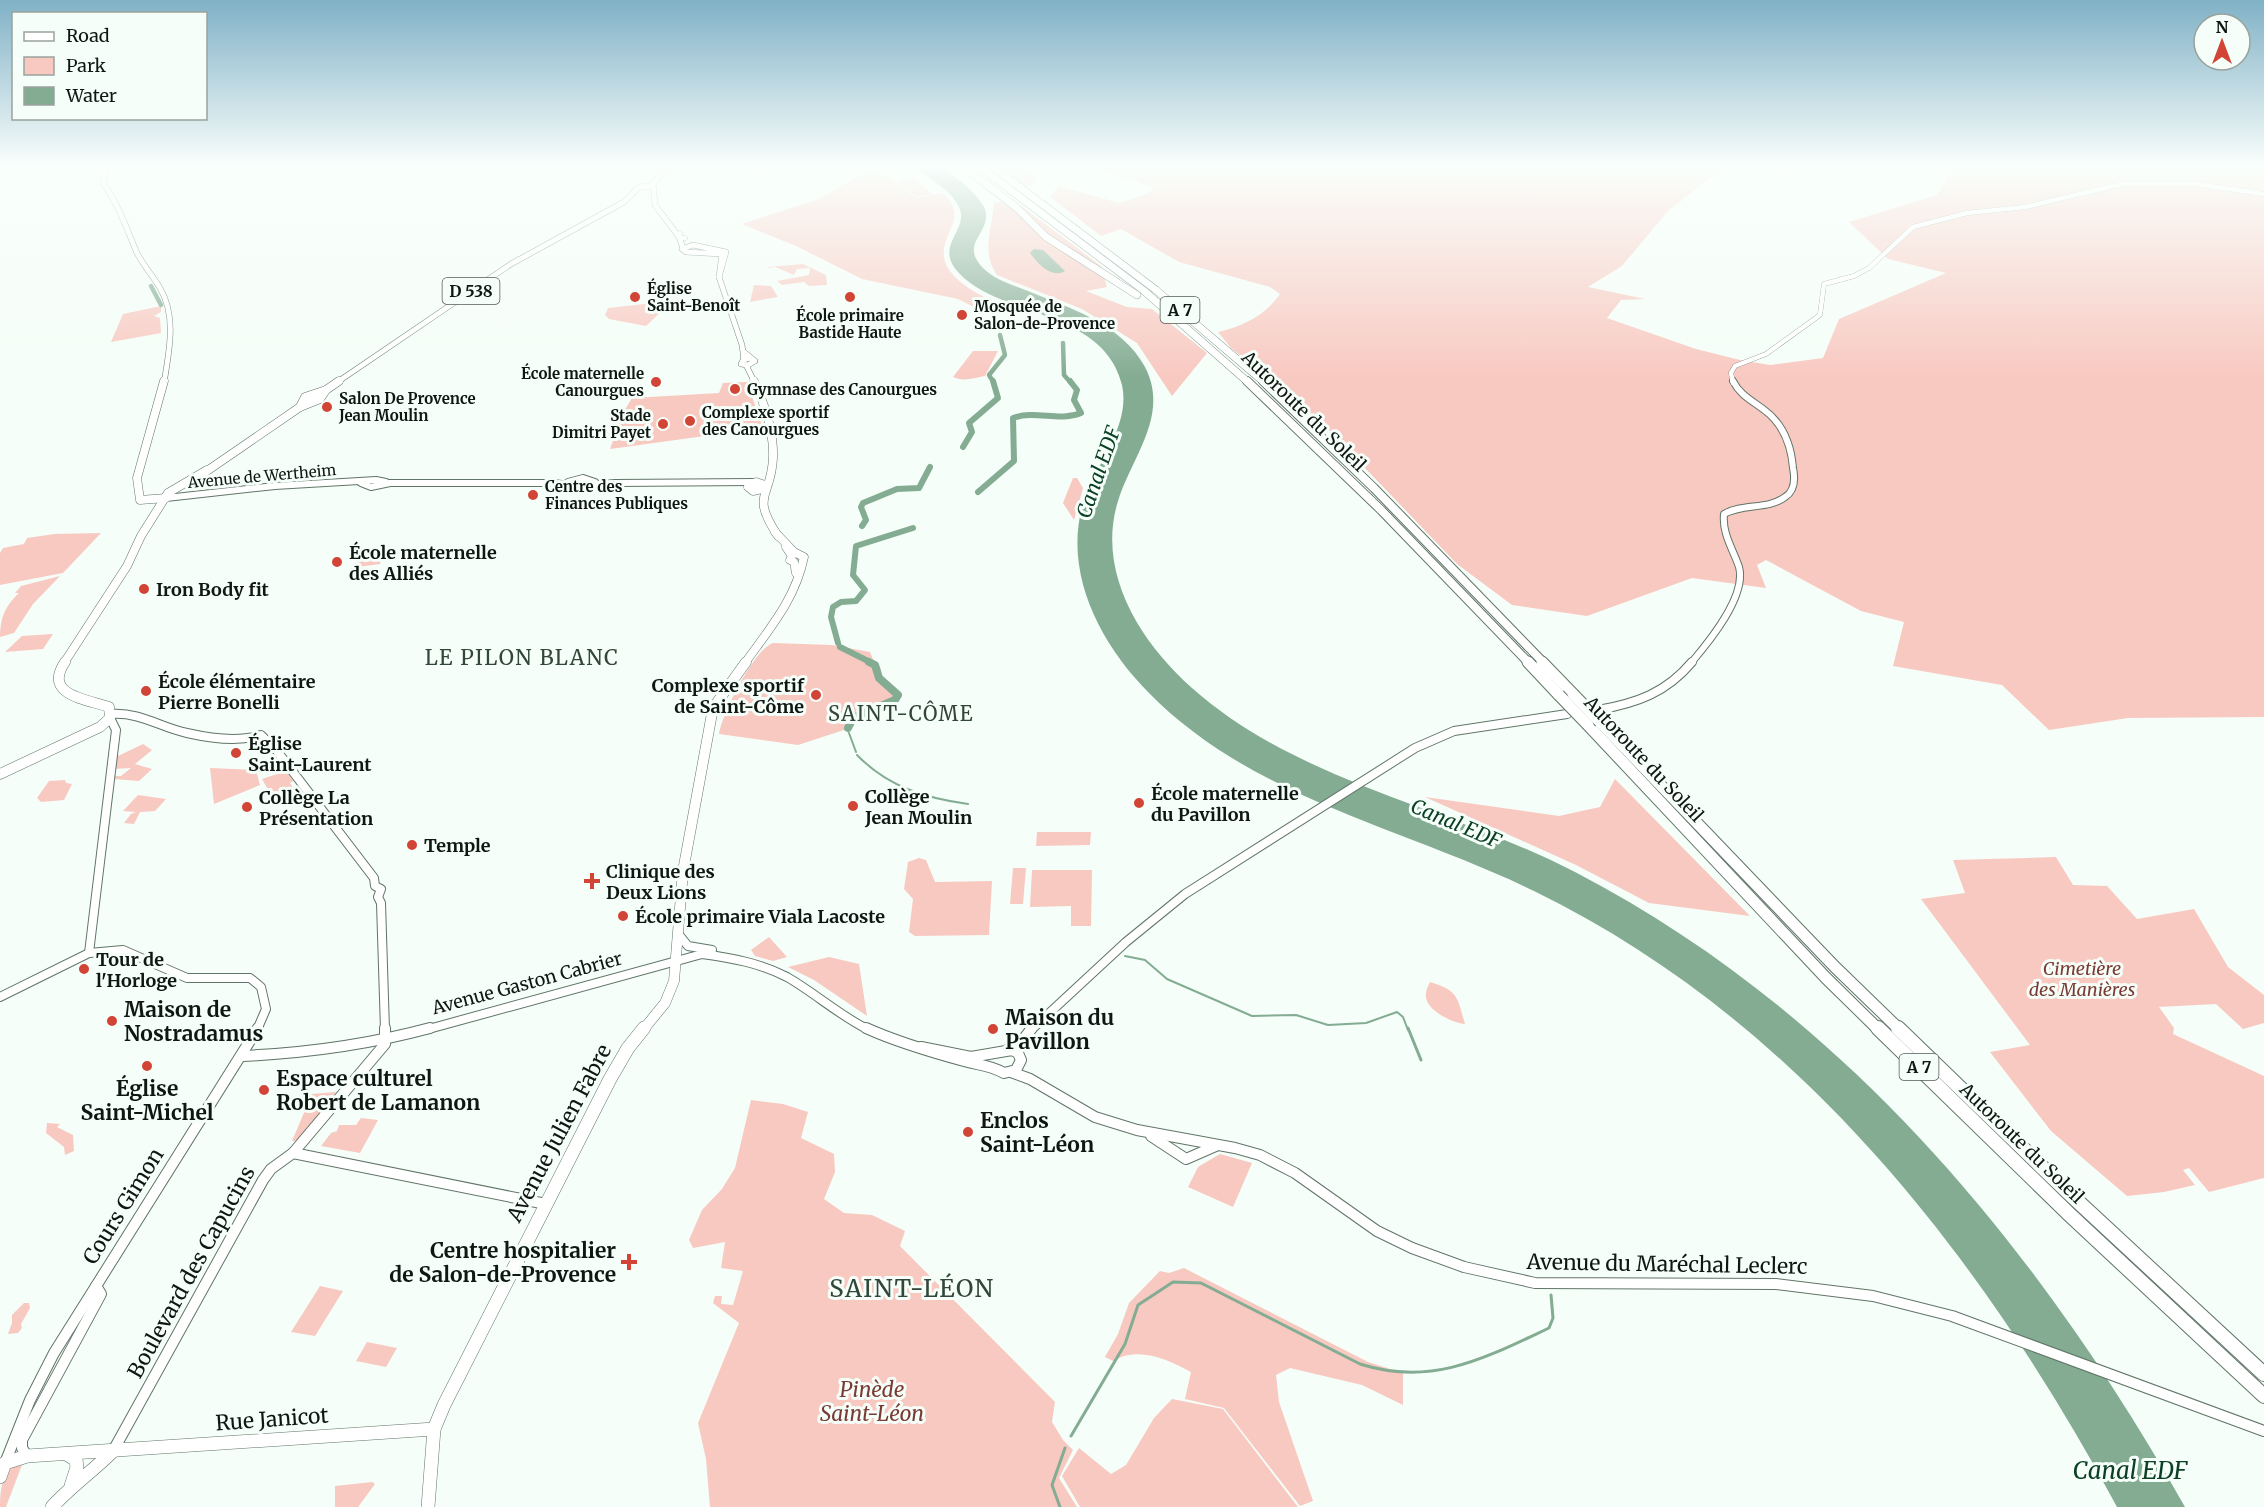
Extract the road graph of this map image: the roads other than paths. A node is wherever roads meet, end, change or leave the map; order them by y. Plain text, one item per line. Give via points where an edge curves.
1 (131, 237) edge
2 (560, 237) edge
3 (681, 237) edge
4 (683, 237) edge
5 (1047, 237) edge
6 (1071, 237) edge
7 (1084, 237) edge
8 (1902, 237) edge
9 (696, 248) junction
10 (1194, 333) junction
11 (207, 470) junction
12 (771, 472) junction
13 (755, 482) junction
14 (715, 483) junction
15 (186, 485) junction
16 (764, 487) junction
17 (750, 490) junction
18 (196, 494) junction
19 (166, 498) junction
20 (760, 503) junction
21 (1567, 714) dead end
22 (111, 716) junction
23 (1595, 719) junction
24 (0, 774) edge
25 (680, 936) junction
26 (89, 953) junction
27 (721, 955) junction
28 (678, 959) junction
29 (0, 997) edge
30 (385, 1040) junction
31 (1022, 1041) junction
32 (921, 1047) junction
33 (1008, 1049) junction
34 (1018, 1053) junction
35 (998, 1054) junction
36 (242, 1056) junction
37 (1020, 1064) junction
38 (997, 1069) junction
39 (1011, 1072) junction
40 (1029, 1079) junction
41 (1138, 1131) junction
42 (1179, 1139) junction
43 (1193, 1140) junction
44 (1218, 1145) junction
45 (1174, 1151) junction
46 (293, 1153) junction
47 (1195, 1155) junction
48 (546, 1204) junction
49 (96, 1286) junction
50 (2264, 1374) edge
51 (2264, 1396) edge
52 (434, 1429) junction
53 (2258, 1429) edge
54 (113, 1451) junction
55 (67, 1455) junction
56 (27, 1456) junction
57 (3, 1470) edge
58 (71, 1486) junction
59 (52, 1507) edge
60 (428, 1507) edge

1 - 19 main road via 161,291 170,318 164,383 137,478 140,500
2 - 11 main road, D 538 via 511,264 321,393 320,399 305,404
3 - 9 main road via 684,252
4 - 9 main road
5 - 10 highway
6 - 10 highway, Autoroute du Soleil / A 7
7 - 23 highway, Autoroute du Soleil / A 7, bridge via 1213,337 1354,469
8 - 23 street via 1869,268 1824,284 1824,308 1820,315 1766,354 1735,366 1731,373 1739,392 1773,416 1788,439 1795,480 1792,491 1781,500 1735,507 1724,514 1741,575 1740,589 1693,662 1671,685
9 - 12 main road via 722,254 719,277 771,437
10 - 23 highway, Autoroute du Soleil / A 7, bridge via 1340,469 1558,695
11 - 15 main road
11 - 19 main road
12 - 13 main road
12 - 16 main road
13 - 14 street
13 - 16 main road
13 - 17 main road via 748,485
14 - 17 street
14 - 18 street, Avenue de Wertheim via 367,483
15 - 18 street via 187,491
15 - 19 main road
16 - 17 main road
16 - 20 main road
17 - 20 main road
18 - 19 street, Avenue de Wertheim
19 - 22 main road via 147,517 127,566 57,677 63,691 109,707
20 - 25 main road, Avenue Julien Fabre via 765,518 796,558 795,591 713,708 683,871
21 - 31 street via 1454,731 1415,748 1167,908
22 - 24 main road via 100,727
22 - 26 street via 116,730
22 - 30 street via 131,713 187,733 248,739 261,735 277,751 381,890 378,897
23 - 50 highway, Autoroute du Soleil / A 7 via 1835,967 2073,1197
23 - 51 highway, Autoroute du Soleil / A 7 via 1826,978
25 - 27 street via 688,946
25 - 28 main road, Avenue Julien Fabre
26 - 29 street
26 - 36 street, Cours Gimon via 123,950 187,978 250,978 261,987 266,1009
27 - 28 street, Avenue Gaston Cabrier
27 - 32 street via 767,968 861,1026
28 - 30 street, Avenue Gaston Cabrier
28 - 48 main road, Avenue Julien Fabre via 665,1003 627,1048
30 - 36 street, Avenue Gaston Cabrier
30 - 46 street, Boulevard des Capucins via 376,1056
31 - 33 street
31 - 34 street
32 - 35 street via 971,1057
32 - 38 street
33 - 34 street
33 - 35 street
34 - 37 street
35 - 38 street via 994,1062
36 - 49 street, Cours Gimon
37 - 39 street
37 - 40 street
38 - 39 street
39 - 40 street
40 - 41 street via 1095,1118
41 - 42 street
41 - 45 street
42 - 43 street
42 - 45 street
43 - 44 street, Avenue du Maréchal Leclerc
43 - 47 street
44 - 47 street
44 - 53 street, Avenue du Maréchal Leclerc via 1244,1149 1288,1169 1395,1240 1430,1256 1509,1279 1562,1284 1814,1287 1913,1305
45 - 47 street via 1185,1159
46 - 48 street
46 - 54 street, Boulevard des Capucins via 263,1180
48 - 52 main road, Avenue Julien Fabre
49 - 56 street, Cours Gimon via 101,1293 22,1440
49 - 57 street, Cours Gimon via 30,1400
52 - 54 main road, Rue Janicot
52 - 60 main road
54 - 55 main road, Rue Janicot
54 - 58 main road via 91,1474
55 - 56 main road, Rue Janicot
55 - 58 main road via 76,1460 77,1467
56 - 57 main road, Rue Janicot
58 - 59 main road

